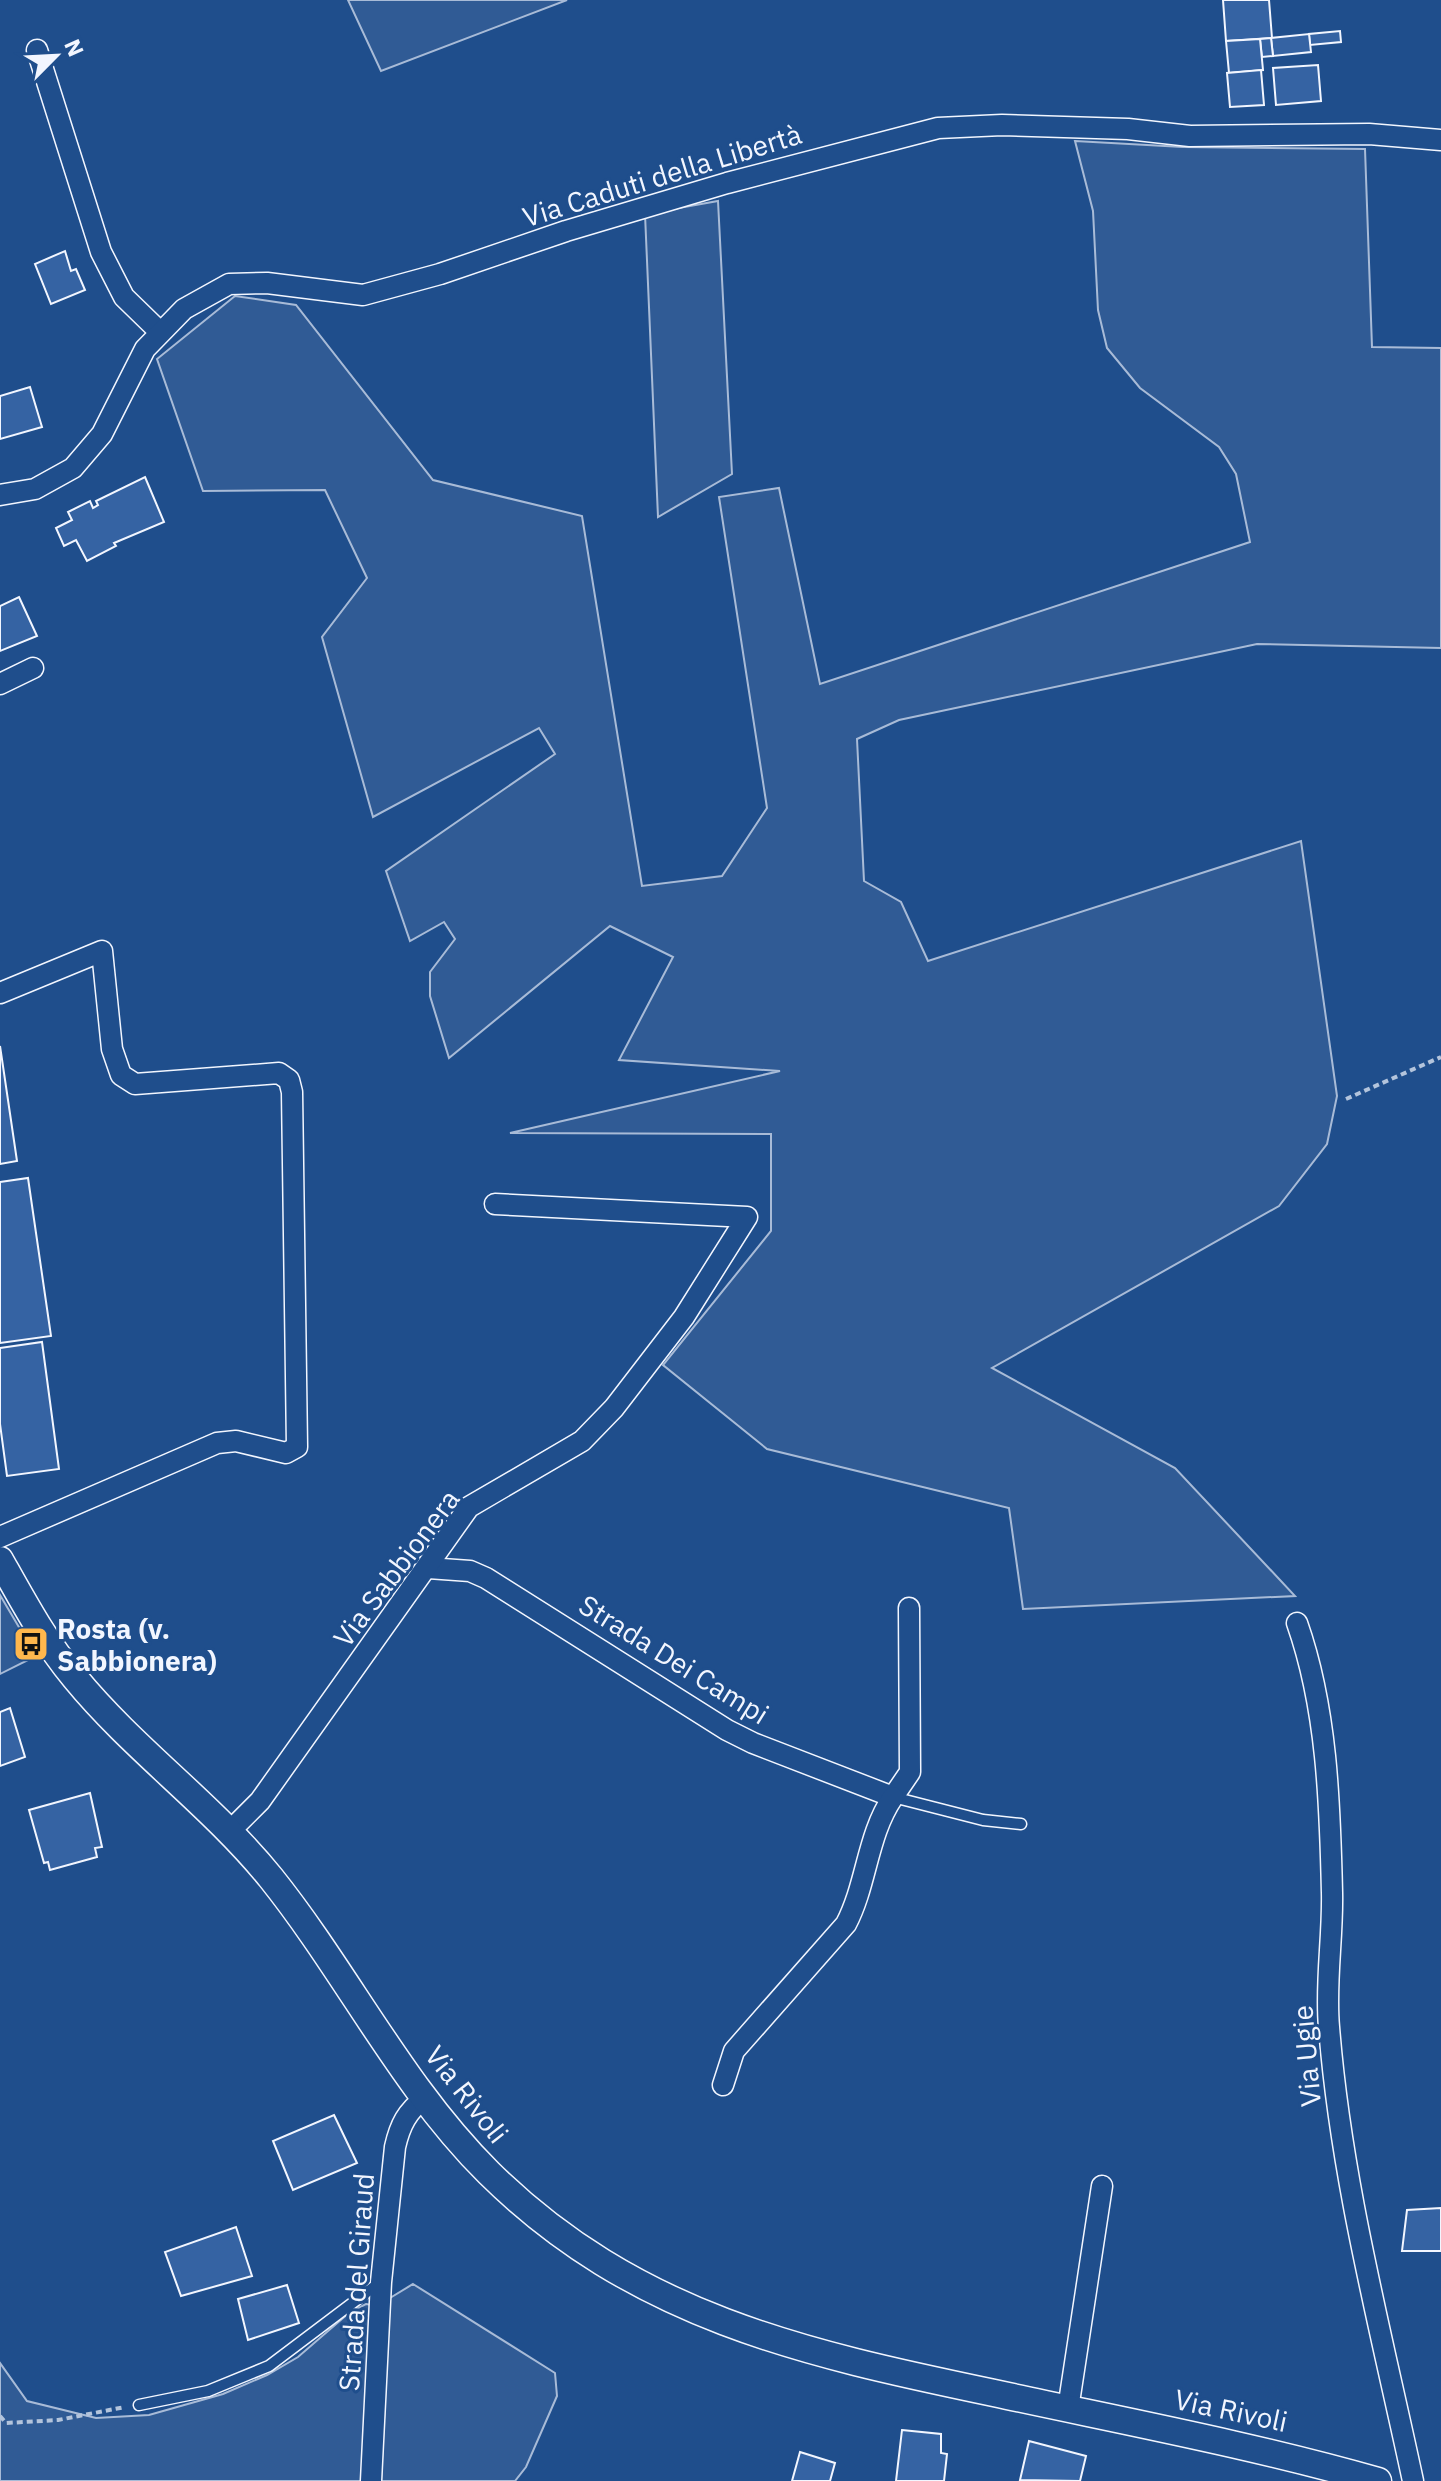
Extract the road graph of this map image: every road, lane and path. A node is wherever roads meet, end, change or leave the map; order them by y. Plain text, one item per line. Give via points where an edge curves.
1 (37, 50) dead end
2 (1441, 140) edge
3 (160, 332) junction
4 (0, 495) edge
5 (33, 668) dead end
6 (0, 684) edge
7 (0, 993) edge
8 (1441, 1057) edge
9 (1346, 1099) dead end
10 (495, 1204) dead end
11 (0, 1537) edge
12 (0, 1560) edge
13 (428, 1568) junction
14 (909, 1608) dead end
15 (1297, 1623) dead end
16 (893, 1797) junction
17 (1021, 1824) dead end
18 (230, 1831) junction
19 (723, 2085) dead end
20 (425, 2098) junction
21 (1102, 2186) dead end
22 (381, 2282) junction
23 (139, 2405) joint
24 (1068, 2409) junction
25 (0, 2416) edge
26 (371, 2481) edge
27 (1378, 2481) edge
28 (1413, 2481) edge

1 - 3 street via 101,252 124,297
2 - 3 street, Via Caduti della Libertà via 1369,134 1190,136 1128,129 938,128 713,187 363,295 267,283 229,284 184,309
3 - 4 street, Via Caduti della Libertà via 135,366 90,452 45,484
5 - 6 street
7 - 11 street via 102,951 112,1049 121,1075 135,1084 279,1073 289,1080 297,1447 286,1453 236,1441 217,1443
8 - 9 path
10 - 13 street, Via Sabbionera via 747,1217 684,1317 614,1408 582,1441 469,1507
12 - 18 street, Via Rivoli via 76,1679
13 - 16 street, Strada Dei Campi via 470,1571 486,1578 727,1730
13 - 18 street, Via Sabbionera via 260,1801
14 - 16 street via 910,1772
15 - 28 street, Via Ugie via 1314,1671 1323,1753 1332,1894 1328,2022 1335,2089
16 - 17 lane
16 - 19 street via 881,1814 846,1924 734,2051
18 - 20 street, Via Rivoli via 303,1922
20 - 22 street, Strada del Giraud via 400,2125
20 - 24 street, Via Rivoli via 486,2170 528,2209 606,2264 703,2316 821,2356
21 - 24 street
22 - 23 lane via 269,2366 208,2391
22 - 26 street, Strada del Giraud
23 - 25 path via 58,2420 6,2423
24 - 27 street, Via Rivoli via 1232,2442

